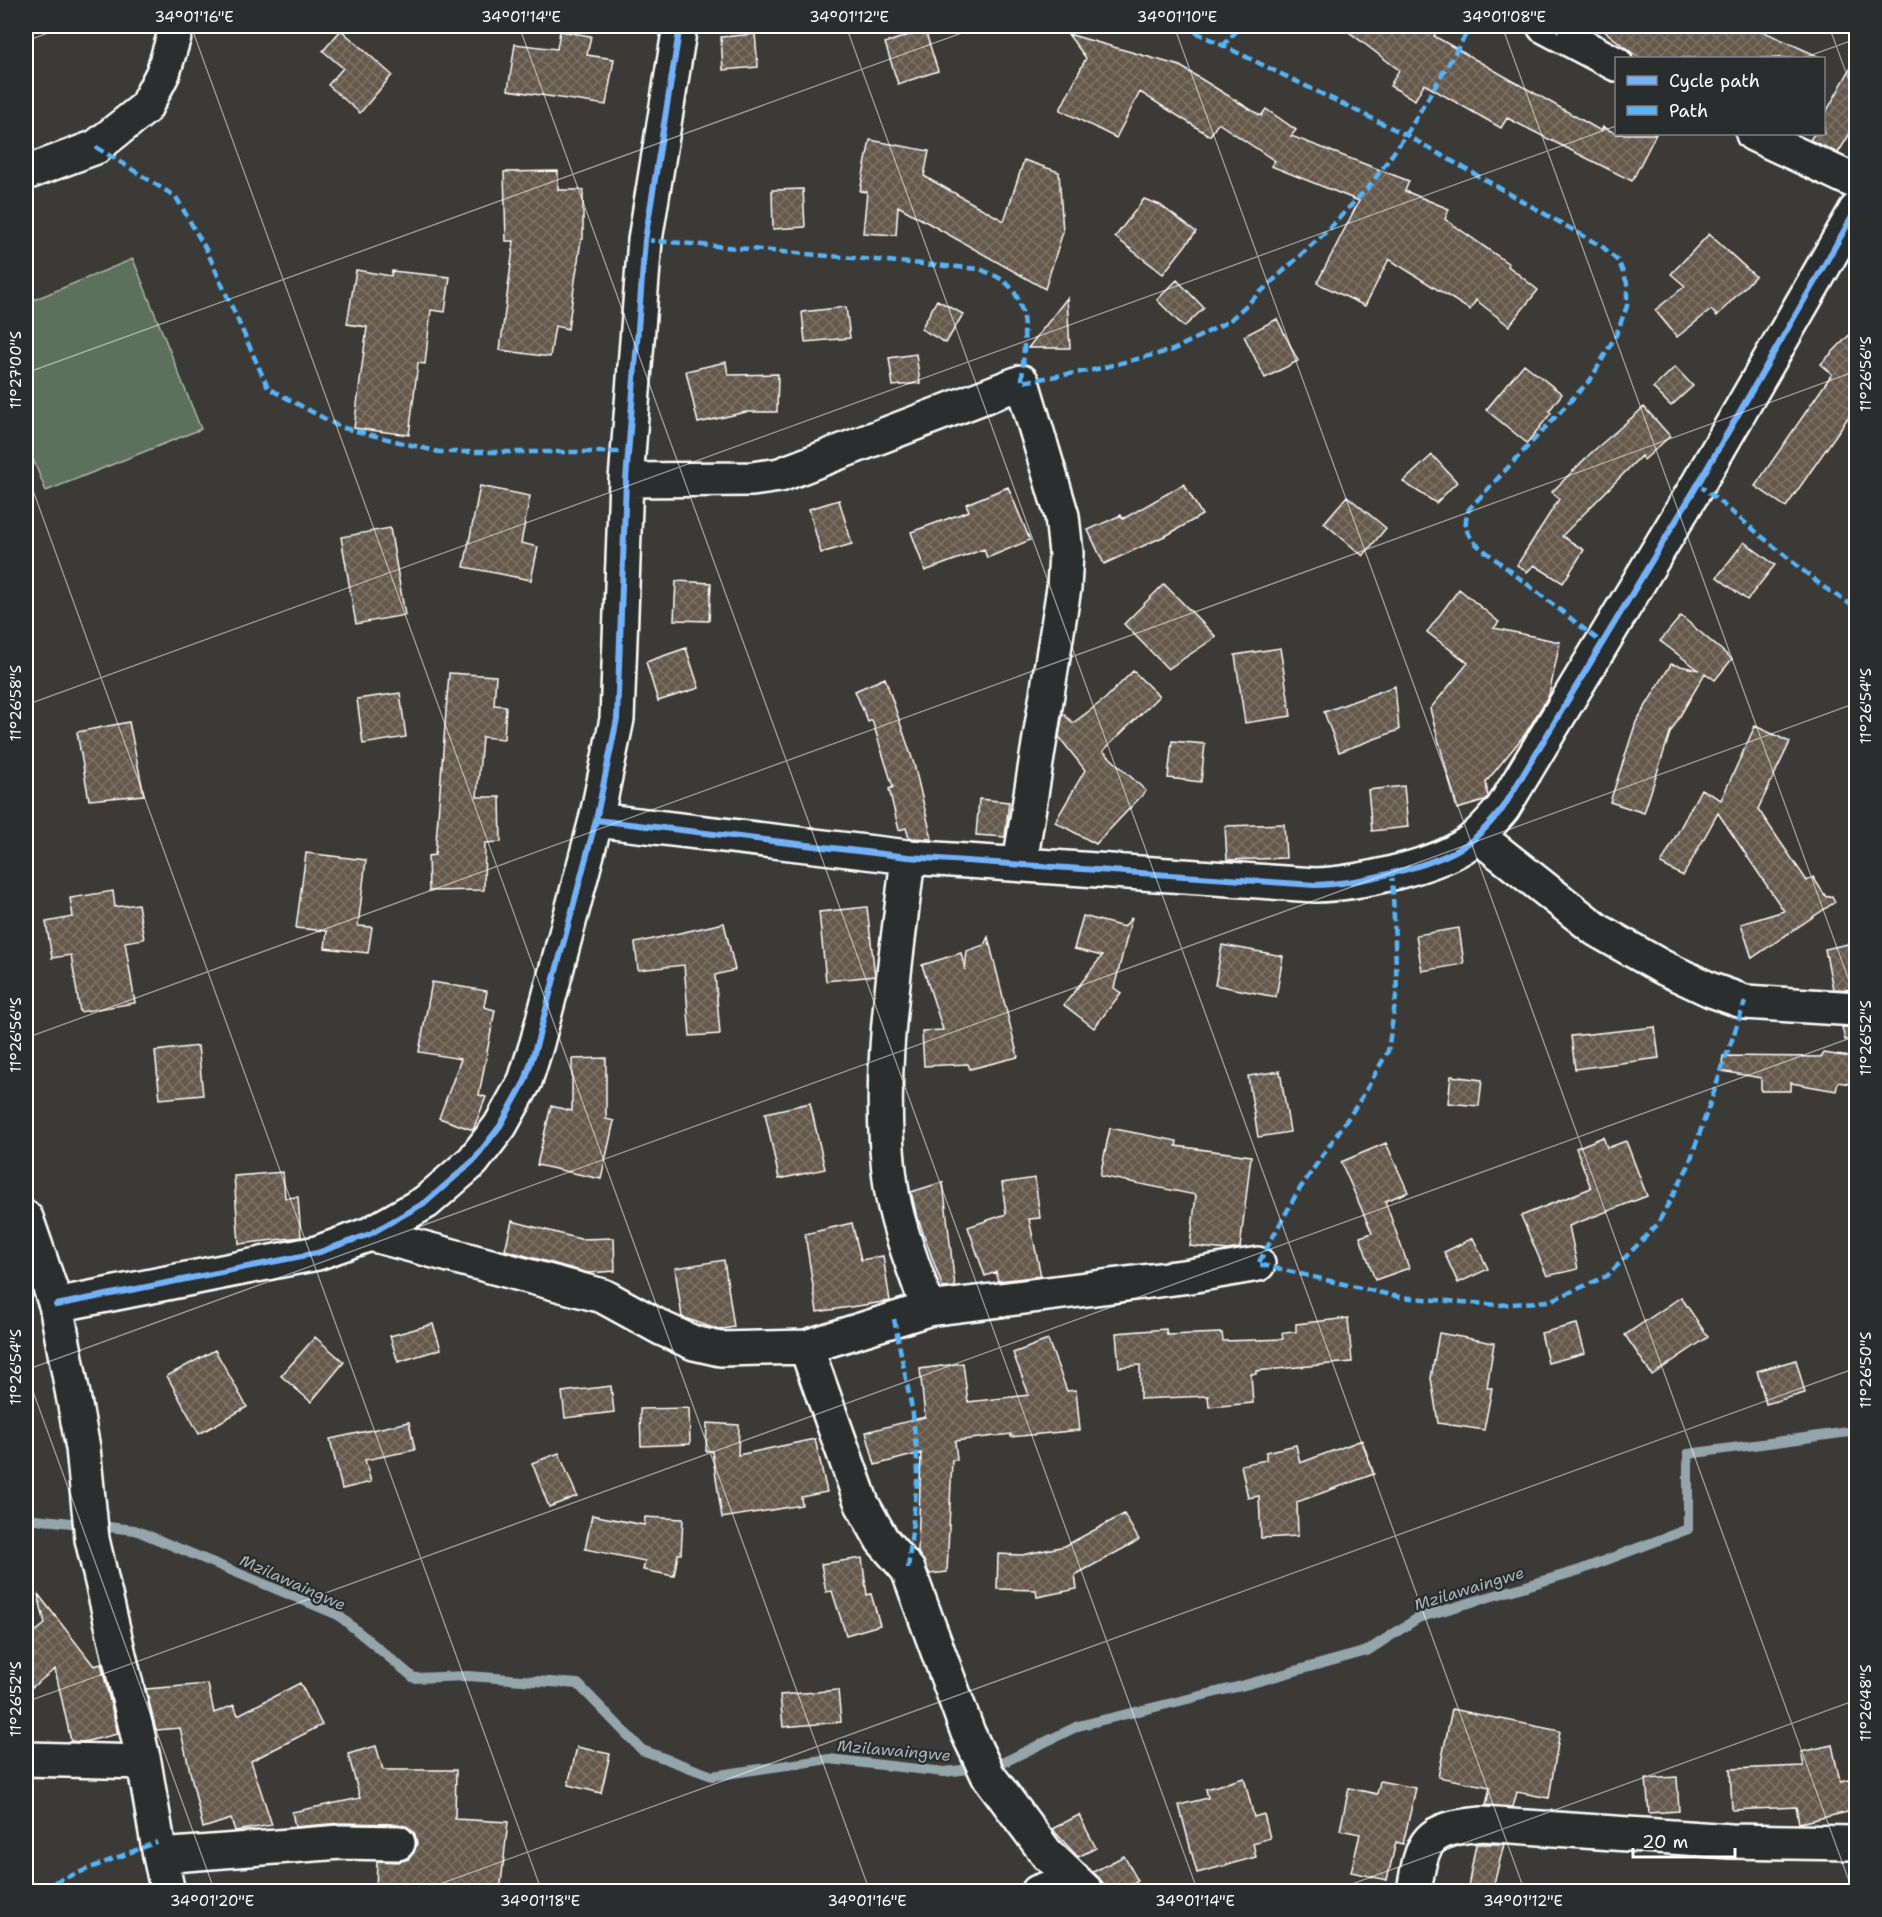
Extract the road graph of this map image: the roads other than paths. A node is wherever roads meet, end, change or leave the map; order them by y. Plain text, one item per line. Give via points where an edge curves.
1 (177, 26) edge
2 (680, 26) edge
3 (1544, 26) edge
4 (1615, 63) edge
5 (1755, 135) edge
6 (26, 173) edge
7 (1857, 182) edge
8 (1857, 210) edge
9 (626, 480) junction
10 (596, 820) junction
11 (1478, 836) junction
12 (908, 857) junction
13 (1020, 863) junction
14 (1857, 1009) edge
15 (26, 1218) edge
16 (370, 1234) junction
17 (1258, 1264) dead end
18 (56, 1305) junction
19 (928, 1309) junction
20 (806, 1347) junction
21 (26, 1759) edge
22 (144, 1762) junction
23 (1857, 1842) edge
24 (398, 1843) dead end
25 (160, 1856) junction
26 (1081, 1885) edge
27 (168, 1892) edge
28 (1038, 1892) edge
29 (1414, 1892) edge

1 - 6 street via 163,73 145,108 96,147
2 - 9 street via 645,240
3 - 4 street
5 - 7 street
8 - 11 street via 1509,798
9 - 10 street via 617,719
9 - 13 street via 752,479 780,475 1022,382 1062,516 1066,553 1064,588
10 - 12 street
10 - 16 street via 525,1081 500,1126 472,1161 426,1202
11 - 13 street via 1446,855 1341,884
11 - 14 street via 1597,930 1710,990 1745,1002
12 - 13 street
12 - 19 street via 885,1089 891,1185
15 - 18 street
16 - 18 street via 317,1253
16 - 20 street via 603,1296 663,1329 720,1349
17 - 19 street
18 - 22 street via 83,1448 92,1539
19 - 20 street
20 - 26 street via 862,1504 882,1540 908,1570 985,1769 1047,1854
21 - 22 street
22 - 25 street
23 - 29 street via 1730,1841 1482,1824 1454,1827 1440,1832 1424,1848
24 - 25 street via 341,1842
25 - 27 street
26 - 28 street

